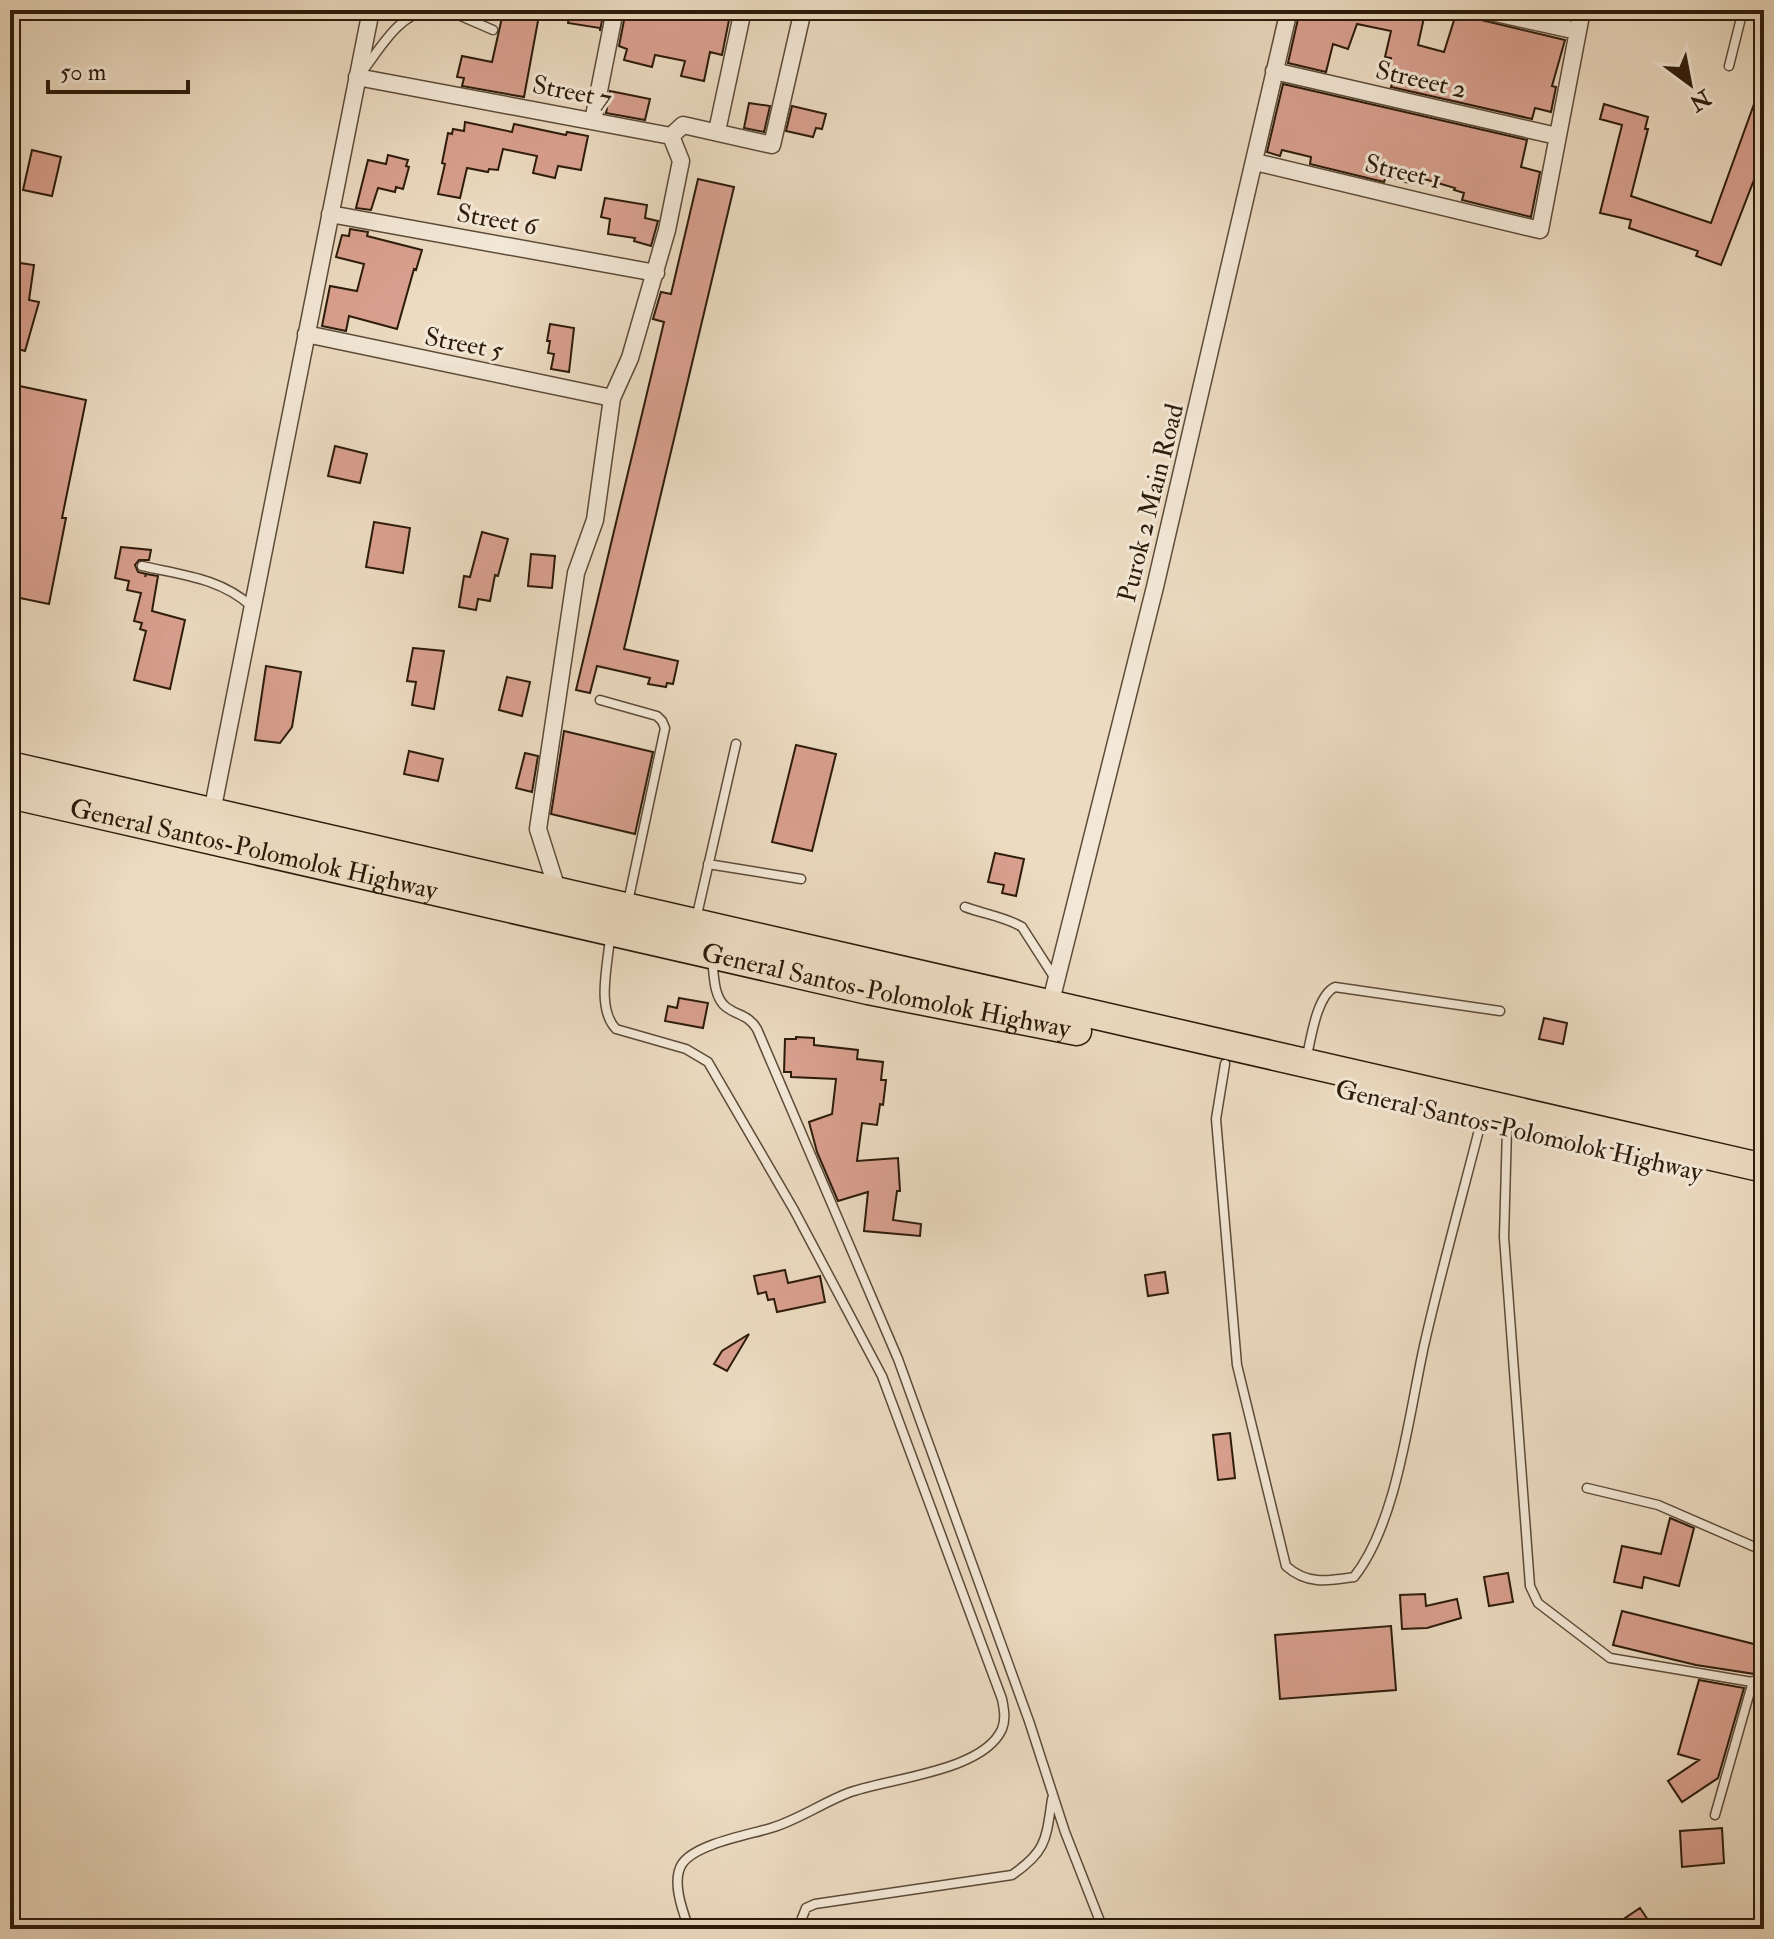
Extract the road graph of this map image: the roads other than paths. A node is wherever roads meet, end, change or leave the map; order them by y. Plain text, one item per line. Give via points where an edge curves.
1 (371, 10) edge
2 (430, 10) edge
3 (447, 10) edge
4 (615, 10) edge
5 (743, 10) edge
6 (803, 10) edge
7 (1289, 10) edge
8 (1482, 10) edge
9 (1582, 10) edge
10 (1743, 10) edge
11 (493, 30) dead end
12 (1577, 31) junction
13 (1729, 66) dead end
14 (1274, 71) junction
15 (357, 77) junction
16 (593, 121) junction
17 (717, 131) junction
18 (671, 136) junction
19 (1557, 136) junction
20 (1255, 162) junction
21 (330, 214) junction
22 (656, 273) dead end
23 (306, 334) junction
24 (612, 398) junction
25 (142, 566) dead end
26 (252, 606) junction
27 (600, 700) dead end
28 (736, 744) dead end
29 (10, 766) edge
30 (10, 794) edge
31 (210, 825) junction
32 (708, 864) junction
33 (801, 879) dead end
34 (558, 892) junction
35 (965, 907) dead end
36 (617, 914) junction
37 (695, 924) junction
38 (712, 953) junction
39 (1053, 993) junction
40 (1500, 1011) dead end
41 (1306, 1063) junction
42 (1225, 1064) junction
43 (1494, 1125) junction
44 (1764, 1168) edge
45 (1764, 1186) edge
46 (1587, 1488) dead end
47 (1764, 1551) edge
48 (1753, 1681) junction
49 (1764, 1684) edge
50 (1052, 1794) junction
51 (1715, 1815) dead end
52 (802, 1918) dead end
53 (689, 1929) edge
54 (1103, 1929) edge

1 - 15 street
2 - 15 lane via 417,11 399,25
3 - 11 lane
4 - 16 street
5 - 17 street
6 - 17 street, Street 7 via 772,145
7 - 14 street, Purok 2 Main Road
8 - 12 street
9 - 12 street
10 - 13 lane
12 - 19 street
14 - 19 street, Streeet 2
14 - 20 street, Purok 2 Main Road
15 - 16 street, Street 7
15 - 21 street
16 - 18 street, Street 7
17 - 18 street, Street 7 via 683,125
18 - 24 street via 681,161 667,230 630,358
19 - 20 street, Street 1 via 1540,230
20 - 39 street, Purok 2 Main Road
21 - 22 street, Street 6
21 - 23 street
23 - 24 street, Street 5
23 - 26 street
24 - 34 street via 595,520 576,573 538,829
25 - 26 lane via 220,584
26 - 31 street
27 - 36 lane via 657,716 665,728
28 - 32 lane
29 - 31 highway
30 - 31 highway, General Santos-Polomolok Highway
31 - 34 highway
31 - 36 highway, General Santos-Polomolok Highway
32 - 33 lane
32 - 37 lane
34 - 36 highway
35 - 39 lane via 1022,927
36 - 37 highway
36 - 38 highway, General Santos-Polomolok Highway
36 - 53 lane via 605,1010 611,1024 686,1049 708,1062 794,1210 869,1350 904,1430 1004,1713 1003,1726 987,1748 954,1765 849,1793 794,1820 697,1850 679,1873
37 - 39 highway
38 - 42 highway, General Santos-Polomolok Highway
38 - 50 lane via 718,997 757,1029 898,1359
39 - 41 highway
40 - 41 lane via 1335,987 1321,1000
41 - 44 highway
42 - 43 highway, General Santos-Polomolok Highway
42 - 43 lane via 1216,1119 1237,1365 1286,1566 1298,1577 1321,1582 1354,1577 1368,1559 1403,1452 1424,1346
43 - 45 highway, General Santos-Polomolok Highway
43 - 48 lane via 1530,1586 1538,1603 1610,1658
46 - 47 lane via 1658,1505
48 - 49 lane
48 - 51 lane
50 - 52 lane via 1042,1847 1012,1875 815,1904
50 - 54 lane

